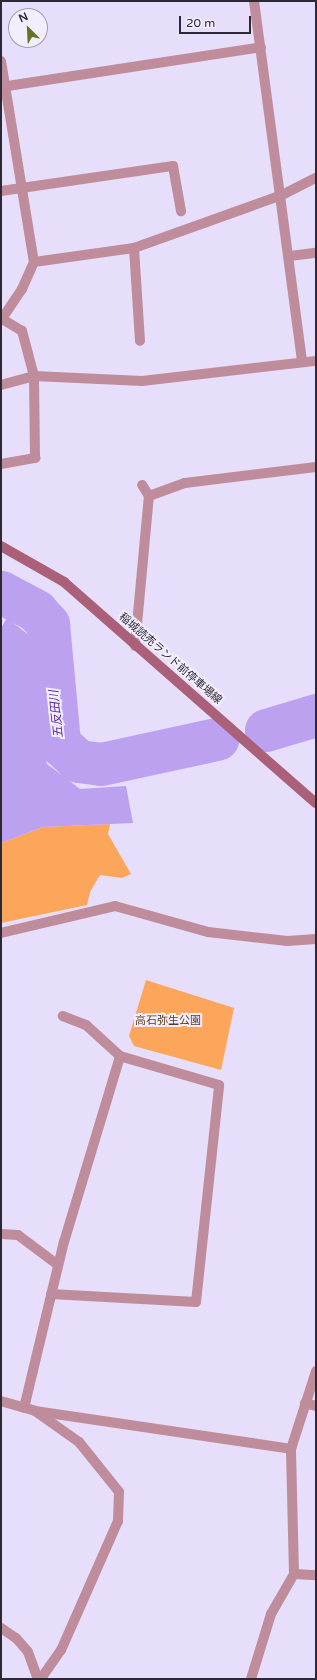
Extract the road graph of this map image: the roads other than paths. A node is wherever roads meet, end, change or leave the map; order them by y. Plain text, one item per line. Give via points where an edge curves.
1 (254, 1) edge
2 (261, 47) junction
3 (1, 61) edge
4 (3, 87) edge
5 (316, 178) edge
6 (21, 188) junction
7 (1, 191) edge
8 (282, 195) junction
9 (181, 211) dead end
10 (134, 248) junction
11 (316, 253) edge
12 (290, 256) junction
13 (34, 262) junction
14 (1, 320) edge
15 (140, 341) dead end
16 (316, 361) edge
17 (302, 362) junction
18 (34, 376) junction
19 (1, 385) edge
20 (1, 464) edge
21 (316, 467) edge
22 (142, 484) dead end
23 (149, 496) junction
24 (1, 546) edge
25 (135, 646) junction
26 (316, 803) edge
27 (1, 934) edge
28 (316, 939) edge
29 (63, 1016) dead end
30 (120, 1056) junction
31 (1, 1234) edge
32 (58, 1265) junction
33 (51, 1294) junction
34 (316, 1371) edge
35 (1, 1401) edge
36 (305, 1402) junction
37 (316, 1406) edge
38 (24, 1408) junction
39 (35, 1411) junction
40 (291, 1449) junction
41 (294, 1574) junction
42 (316, 1575) edge
43 (1, 1628) edge
44 (38, 1679) edge
45 (41, 1679) edge
46 (251, 1679) edge

1 - 2 street
2 - 4 street
2 - 8 street
3 - 4 street
4 - 6 street
5 - 8 street
6 - 7 street
6 - 9 street via 174,166
6 - 13 street
8 - 10 street
8 - 12 street
10 - 13 street
10 - 15 street
11 - 12 street
12 - 17 street
13 - 14 street
14 - 18 street via 22,331
16 - 17 street
17 - 18 street via 142,381
18 - 19 street
18 - 20 street via 35,458
21 - 23 street via 186,483
22 - 23 street
23 - 25 street
24 - 25 main road, 稲城読売ランド前停車場線 via 64,582
25 - 26 main road, 稲城読売ランド前停車場線
27 - 28 street via 115,906 208,932 286,941
29 - 30 street via 86,1025
30 - 32 street
30 - 33 street via 219,1085 196,1302
31 - 32 street via 18,1235
32 - 33 street
33 - 38 street
34 - 36 street
35 - 38 street
36 - 37 street
36 - 40 street
38 - 39 street
39 - 40 street
39 - 45 street via 79,1442 119,1492 118,1521 61,1650
40 - 41 street
41 - 42 street
41 - 46 street via 272,1614
43 - 44 street via 16,1638 28,1652

